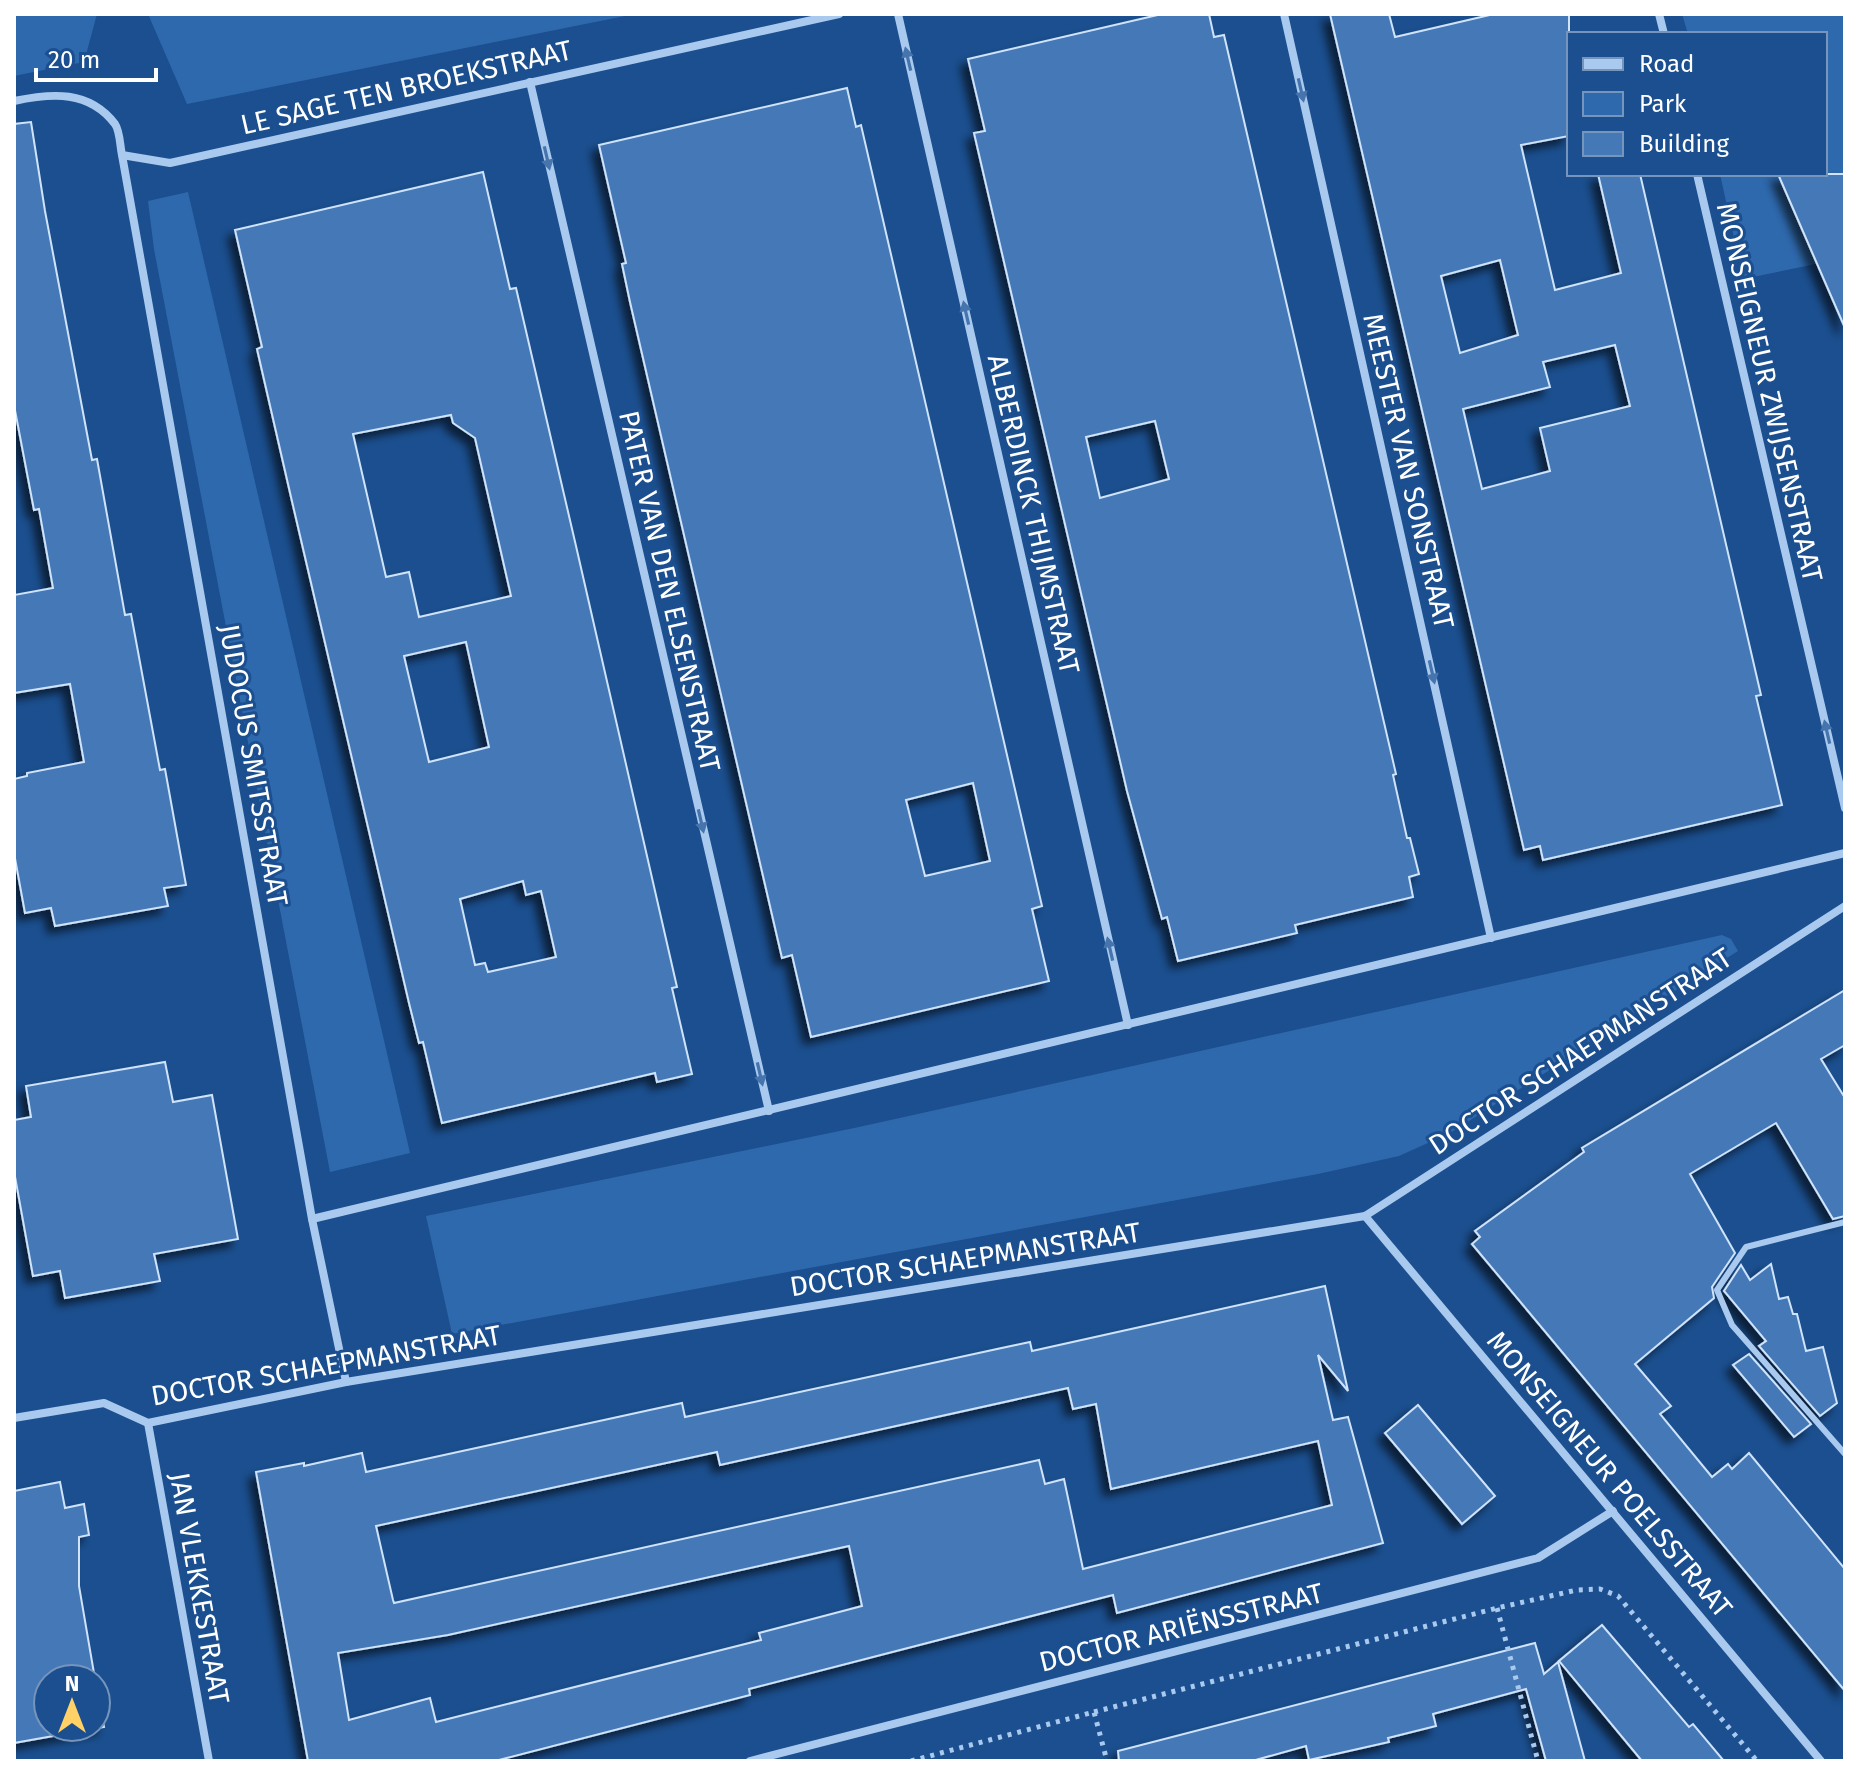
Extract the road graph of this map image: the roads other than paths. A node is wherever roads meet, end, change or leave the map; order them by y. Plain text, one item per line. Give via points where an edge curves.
1 (839, 14) edge
2 (898, 14) edge
3 (1284, 14) edge
4 (530, 82) junction
5 (14, 101) edge
6 (122, 155) junction
7 (1697, 176) edge
8 (1845, 808) edge
9 (1845, 853) edge
10 (1845, 906) edge
11 (1491, 938) junction
12 (1128, 1025) junction
13 (769, 1111) junction
14 (1365, 1216) junction
15 (312, 1219) junction
16 (1845, 1222) edge
17 (346, 1382) junction
18 (14, 1418) edge
19 (148, 1423) junction
20 (1845, 1454) edge
21 (1613, 1511) junction
22 (209, 1761) edge
23 (750, 1761) edge
24 (1821, 1761) edge

1 - 4 street, LE SAGE TEN BROEKSTRAAT
12 -> 2 street, ALBERDINCK THIJMSTRAAT
3 -> 11 street, MEESTER VAN SONSTRAAT
4 - 6 street, LE SAGE TEN BROEKSTRAAT via 170,163
4 -> 13 street, PATER VAN DEN ELSENSTRAAT
5 - 6 street via 48,94 88,100 117,126
6 - 15 street, JUDOCUS SMITSSTRAAT
8 -> 7 street, MONSEIGNEUR ZWIJSENSTRAAT
9 - 11 street
10 - 14 street, DOCTOR SCHAEPMANSTRAAT
11 - 12 street
12 - 13 street
13 - 15 street
14 - 17 street, DOCTOR SCHAEPMANSTRAAT
14 - 21 street, MONSEIGNEUR POELSSTRAAT
15 - 17 street, JUDOCUS SMITSSTRAAT
16 - 20 lane via 1746,1247 1717,1290 1732,1325
17 - 19 street, DOCTOR SCHAEPMANSTRAAT
18 - 19 street, DOCTOR SCHAEPMANSTRAAT via 104,1403
19 - 22 street, JAN VLEKKESTRAAT
21 - 23 street, DOCTOR ARIËNSSTRAAT via 1538,1558
21 - 24 street, MONSEIGNEUR POELSSTRAAT

